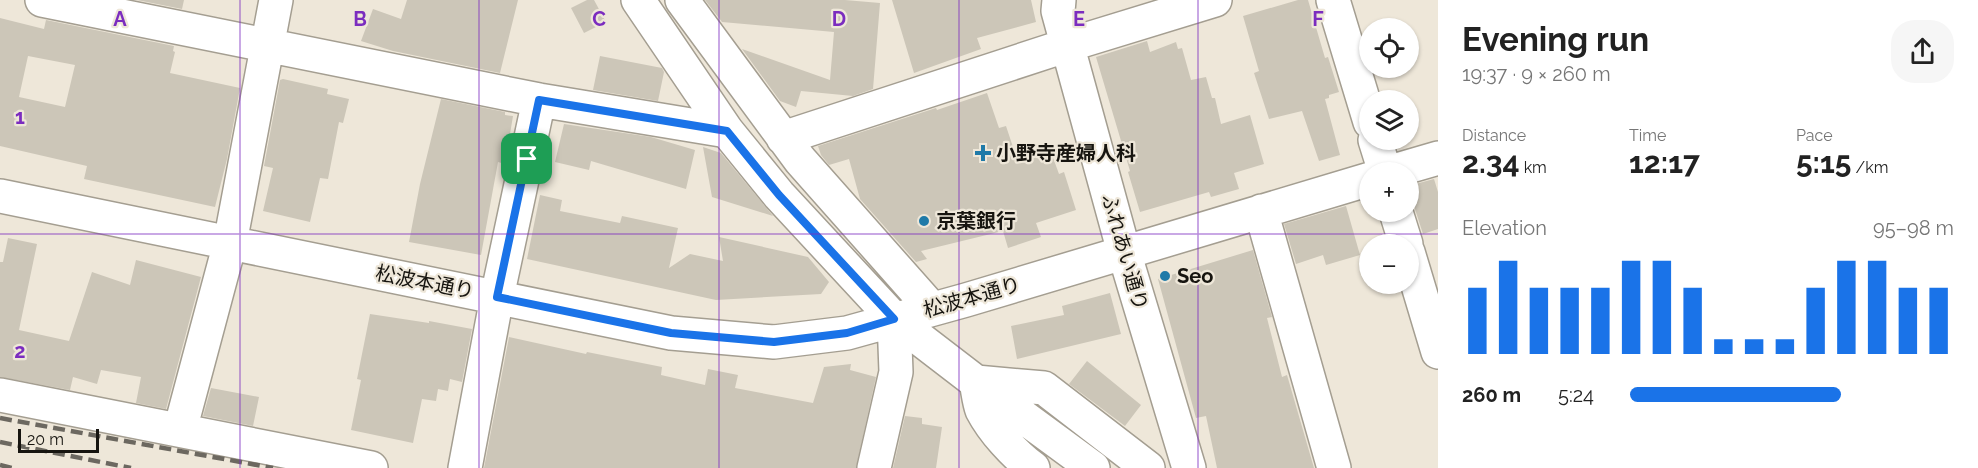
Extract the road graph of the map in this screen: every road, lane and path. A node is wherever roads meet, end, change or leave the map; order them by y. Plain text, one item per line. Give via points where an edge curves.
1 (42, 0) edge
2 (276, 0) edge
3 (638, 0) edge
4 (682, 0) edge
5 (1059, 0) edge
6 (1215, 0) edge
7 (1332, 0) edge
8 (1068, 45) junction
9 (266, 46) junction
10 (1360, 90) edge
11 (539, 100) junction
12 (727, 131) junction
13 (783, 138) junction
14 (1438, 158) edge
15 (1419, 164) edge
16 (1359, 181) edge
17 (0, 196) edge
18 (1261, 211) junction
19 (230, 243) junction
20 (1124, 252) junction
21 (1419, 289) edge
22 (497, 297) junction
23 (932, 309) junction
24 (894, 319) junction
25 (1438, 352) edge
26 (976, 382) junction
27 (0, 395) edge
28 (180, 430) junction
29 (370, 468) edge
30 (465, 468) edge
31 (874, 468) edge
32 (1033, 468) edge
33 (1093, 468) edge
34 (1148, 468) edge
35 (1189, 468) edge
36 (1334, 468) edge

1 - 9 street
2 - 9 street
3 - 12 street
4 - 13 street
5 - 8 street, ふれあい通り via 1058,11
6 - 8 street
7 - 10 street
8 - 13 street
8 - 20 street, ふれあい通り
9 - 11 street
9 - 19 street
11 - 12 street
11 - 22 street
12 - 24 street via 779,195
13 - 23 street
14 - 15 street
16 - 18 street, 松波本通り
17 - 19 street, 松波本通り
18 - 20 street, 松波本通り
18 - 36 street
19 - 22 street, 松波本通り
19 - 28 street
20 - 23 street, 松波本通り
20 - 35 street, ふれあい通り
21 - 25 street
22 - 24 street, 松波本通り via 671,333 774,342 847,333
22 - 30 street
23 - 24 street, 松波本通り
24 - 26 street
24 - 31 street via 896,372
26 - 32 street via 982,409 1022,460
26 - 33 street
26 - 34 street via 1044,388
27 - 28 street
28 - 29 street

